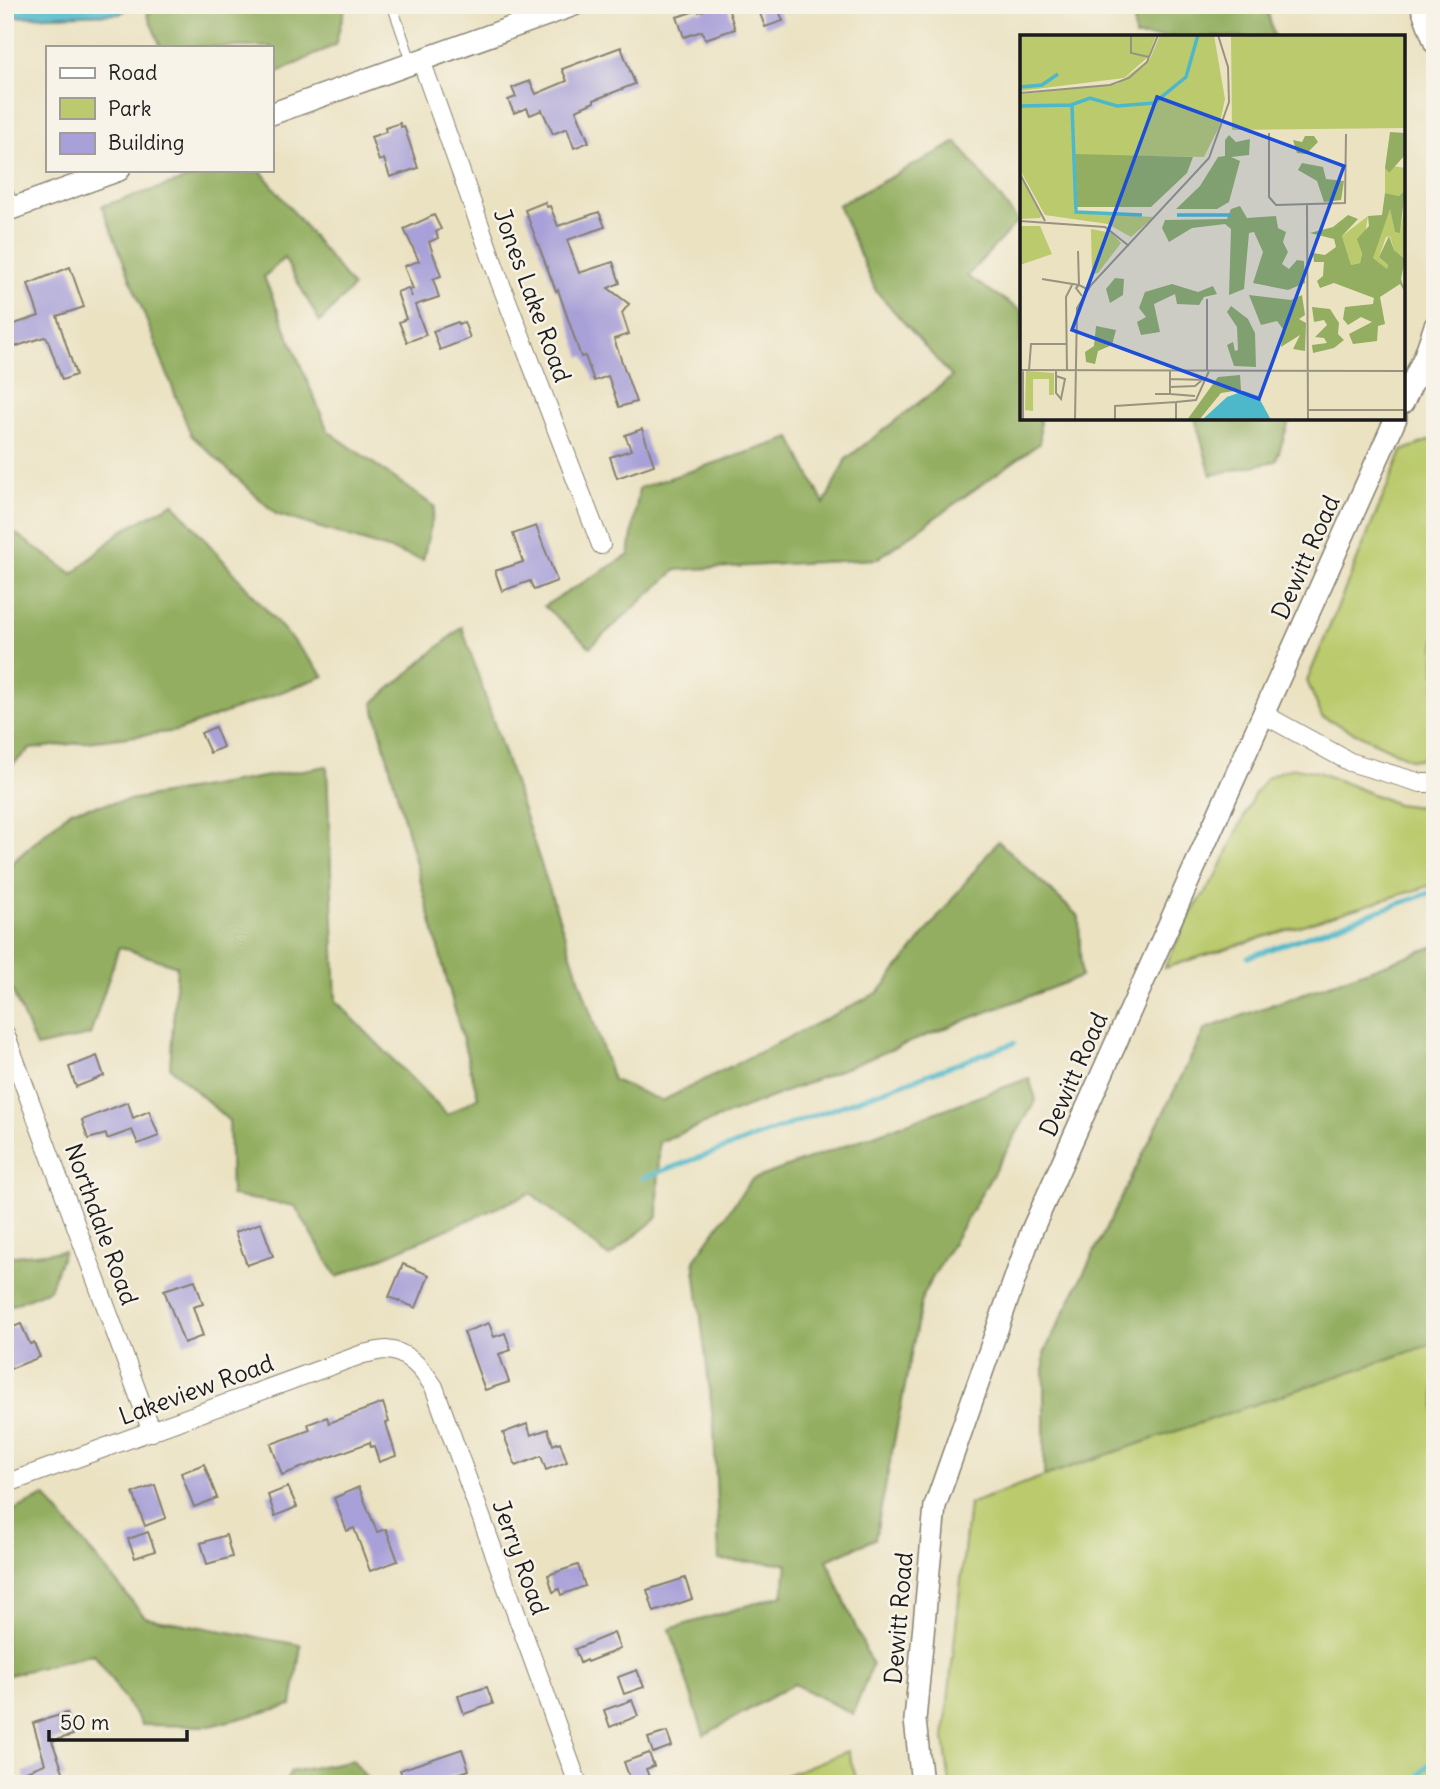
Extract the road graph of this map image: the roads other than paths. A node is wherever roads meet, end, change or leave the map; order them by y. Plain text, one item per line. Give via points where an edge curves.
1 (392, 5) edge
2 (574, 5) edge
3 (1421, 5) edge
4 (1435, 43) edge
5 (417, 62) junction
6 (273, 113) edge
7 (113, 172) edge
8 (5, 184) edge
9 (10, 209) edge
10 (1435, 326) edge
11 (1405, 398) edge
12 (1395, 420) edge
13 (601, 545) dead end
14 (1263, 715) junction
15 (1435, 783) edge
16 (5, 1032) edge
17 (405, 1356) joint
18 (152, 1432) junction
19 (5, 1485) edge
20 (578, 1784) edge
21 (922, 1784) edge

1 - 5 lane
2 - 5 street
3 - 4 street
5 - 6 street
5 - 13 street, Jones Lake Road
7 - 9 street
8 - 9 lane
10 - 11 street
12 - 14 street, Dewitt Road
14 - 15 street via 1350,762
14 - 21 street, Dewitt Road via 1032,1230 936,1506 915,1720
16 - 18 street, Northdale Road
17 - 18 street, Lakeview Road via 387,1350 363,1354
17 - 20 street, Jerry Road via 422,1368 434,1387
18 - 19 street, Lakeview Road

